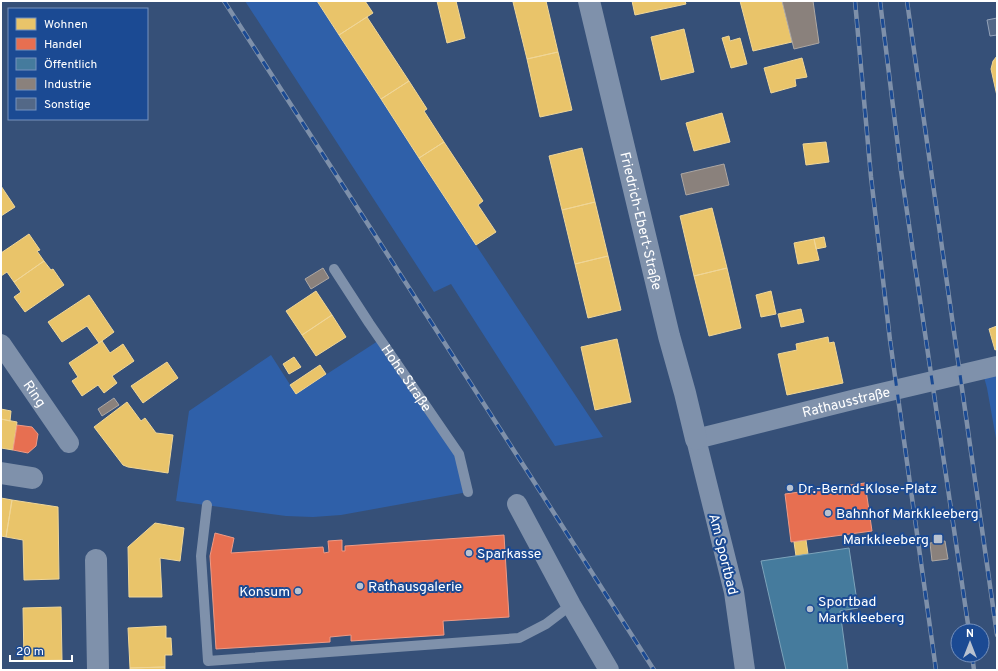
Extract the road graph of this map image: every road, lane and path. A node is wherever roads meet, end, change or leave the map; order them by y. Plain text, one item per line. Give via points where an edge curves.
1 (589, 1) edge
2 (334, 269) dead end
3 (1, 344) edge
4 (997, 366) edge
5 (696, 439) junction
6 (69, 443) dead end
7 (1, 473) edge
8 (32, 478) dead end
9 (468, 492) dead end
10 (516, 504) dead end
11 (207, 505) dead end
12 (96, 560) dead end
13 (571, 605) junction
14 (98, 670) edge
15 (609, 670) edge
16 (745, 670) edge

1 - 5 street, Friedrich-Ebert-Straße
2 - 9 lane, Hohe Straße via 459,454
3 - 6 street, Ring
4 - 5 street, Rathausstraße
5 - 16 street, Am Sportbad via 734,592
7 - 8 street
10 - 13 street
11 - 13 lane via 201,556 208,661 519,638 546,624
12 - 14 street
13 - 15 street

